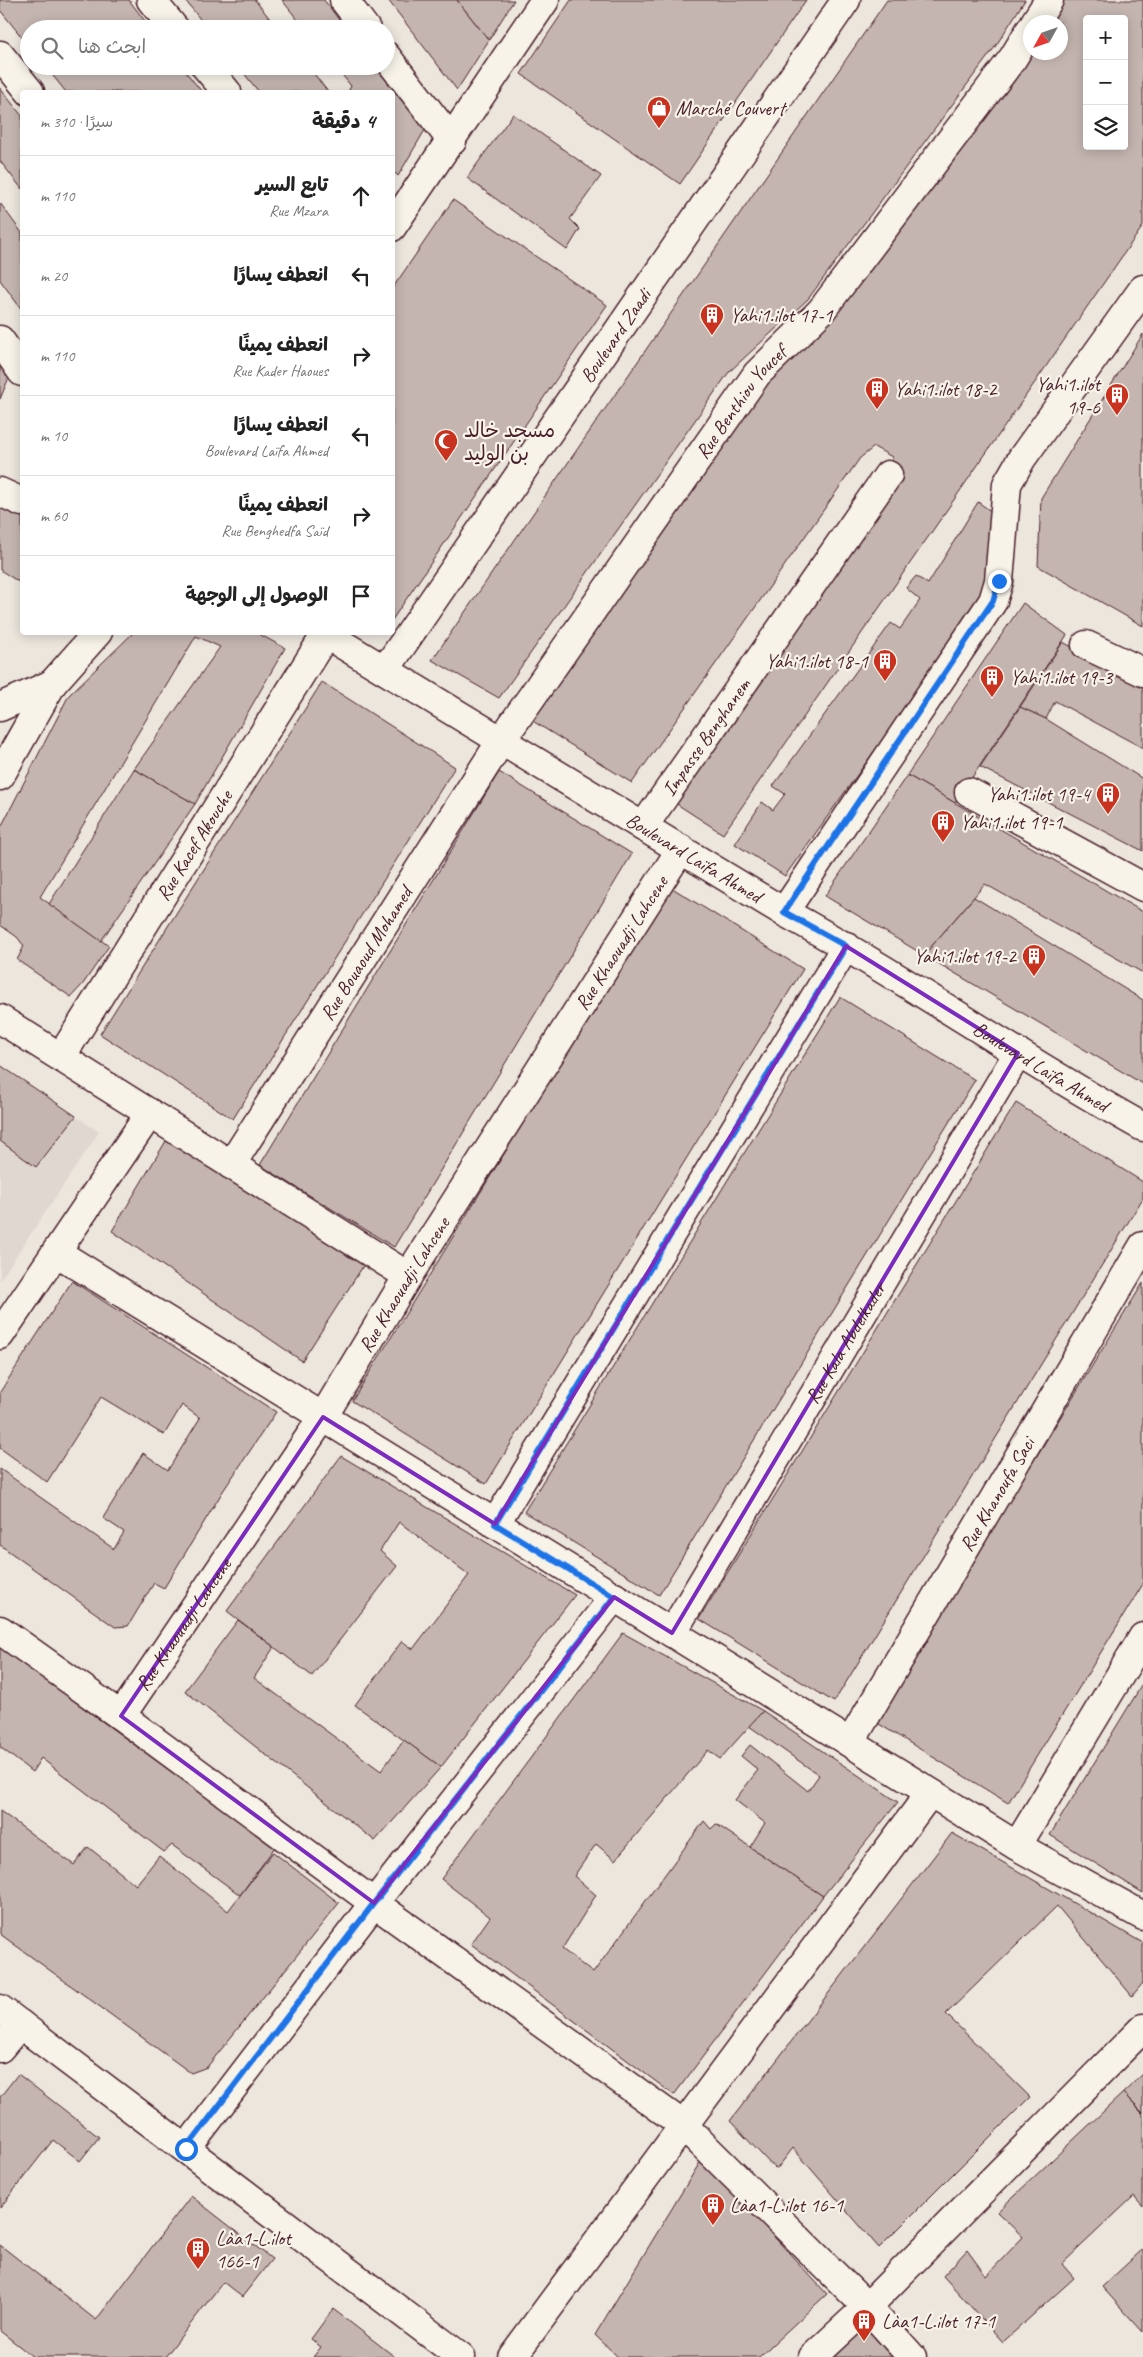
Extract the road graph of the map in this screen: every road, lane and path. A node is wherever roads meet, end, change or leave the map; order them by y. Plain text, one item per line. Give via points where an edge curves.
1 (151, 0) edge
2 (344, 0) edge
3 (545, 0) edge
4 (846, 0) edge
5 (1050, 0) edge
6 (1040, 15) edge
7 (168, 20) edge
8 (359, 20) edge
9 (1023, 42) edge
10 (0, 55) edge
11 (395, 68) edge
12 (213, 75) edge
13 (28, 90) edge
14 (225, 90) edge
15 (452, 141) junction
16 (395, 223) edge
17 (1143, 288) edge
18 (0, 340) edge
19 (20, 369) edge
20 (888, 475) dead end
21 (0, 492) edge
22 (20, 501) edge
23 (95, 635) edge
24 (323, 635) edge
25 (327, 635) edge
26 (1086, 645) dead end
27 (385, 670) junction
28 (1143, 672) edge
29 (52, 684) junction
30 (0, 707) edge
31 (501, 741) junction
32 (0, 776) edge
33 (969, 792) dead end
34 (643, 827) junction
35 (681, 849) junction
36 (1143, 886) edge
37 (784, 912) junction
38 (846, 946) junction
39 (0, 1019) edge
40 (1018, 1053) junction
41 (61, 1057) junction
42 (150, 1113) junction
43 (1143, 1127) edge
44 (231, 1164) junction
45 (1143, 1246) edge
46 (56, 1252) junction
47 (408, 1276) junction
48 (0, 1334) edge
49 (322, 1417) junction
50 (495, 1524) junction
51 (614, 1597) junction
52 (0, 1630) edge
53 (672, 1633) junction
54 (1143, 1637) edge
55 (121, 1716) junction
56 (850, 1743) junction
57 (930, 1793) junction
58 (1017, 1846) junction
59 (374, 1903) junction
60 (1143, 1916) edge
61 (10, 2016) edge
62 (1143, 2028) edge
63 (0, 2048) edge
64 (682, 2124) junction
65 (186, 2149) junction
66 (867, 2307) junction
67 (461, 2357) edge
68 (512, 2357) edge
69 (813, 2357) edge
70 (912, 2357) edge

1 - 7 street
2 - 8 street
3 - 15 street
4 - 27 street, Boulevard Zaadi
5 - 6 street
9 - 31 street, Rue Benthiou Youcef via 821,312 757,374
10 - 13 street
11 - 15 street
12 - 14 street
15 - 16 street
17 - 37 street via 1007,484 999,581 993,601
18 - 19 street
20 - 34 street, Impasse Benghanem
21 - 22 street
23 - 29 street
24 - 41 street, Rue Kacef Akouche
25 - 27 street, Boulevard Laïfa Ahmed
26 - 28 street
27 - 31 street, Boulevard Laïfa Ahmed
29 - 30 street
29 - 32 street
31 - 34 street, Boulevard Laïfa Ahmed
31 - 44 street, Rue Bouaoud Mohamed
33 - 36 street
34 - 35 street, Boulevard Laïfa Ahmed
35 - 37 street, Boulevard Laïfa Ahmed
35 - 47 street, Rue Khaouadji Lahcene
37 - 38 street, Boulevard Laïfa Ahmed
38 - 40 street, Boulevard Laïfa Ahmed
38 - 50 street
39 - 41 street
40 - 43 street, Boulevard Laïfa Ahmed
40 - 53 street, Rue Kala Abdelkader
41 - 42 street
42 - 44 street
42 - 46 street
44 - 47 street
45 - 56 street, Rue Khanoufa Saci
46 - 48 street
46 - 49 street
47 - 49 street, Rue Khaouadji Lahcene
49 - 50 street
49 - 55 street, Rue Khaouadji Lahcene
50 - 51 street
51 - 53 street
51 - 59 street
52 - 55 street
53 - 56 street
54 - 58 street
55 - 59 street
56 - 57 street
57 - 58 street
57 - 64 street
58 - 60 street
59 - 64 street
59 - 65 street
61 - 63 street
61 - 65 street
62 - 66 street
64 - 66 street
64 - 68 street
65 - 67 street
66 - 69 street
66 - 70 street

